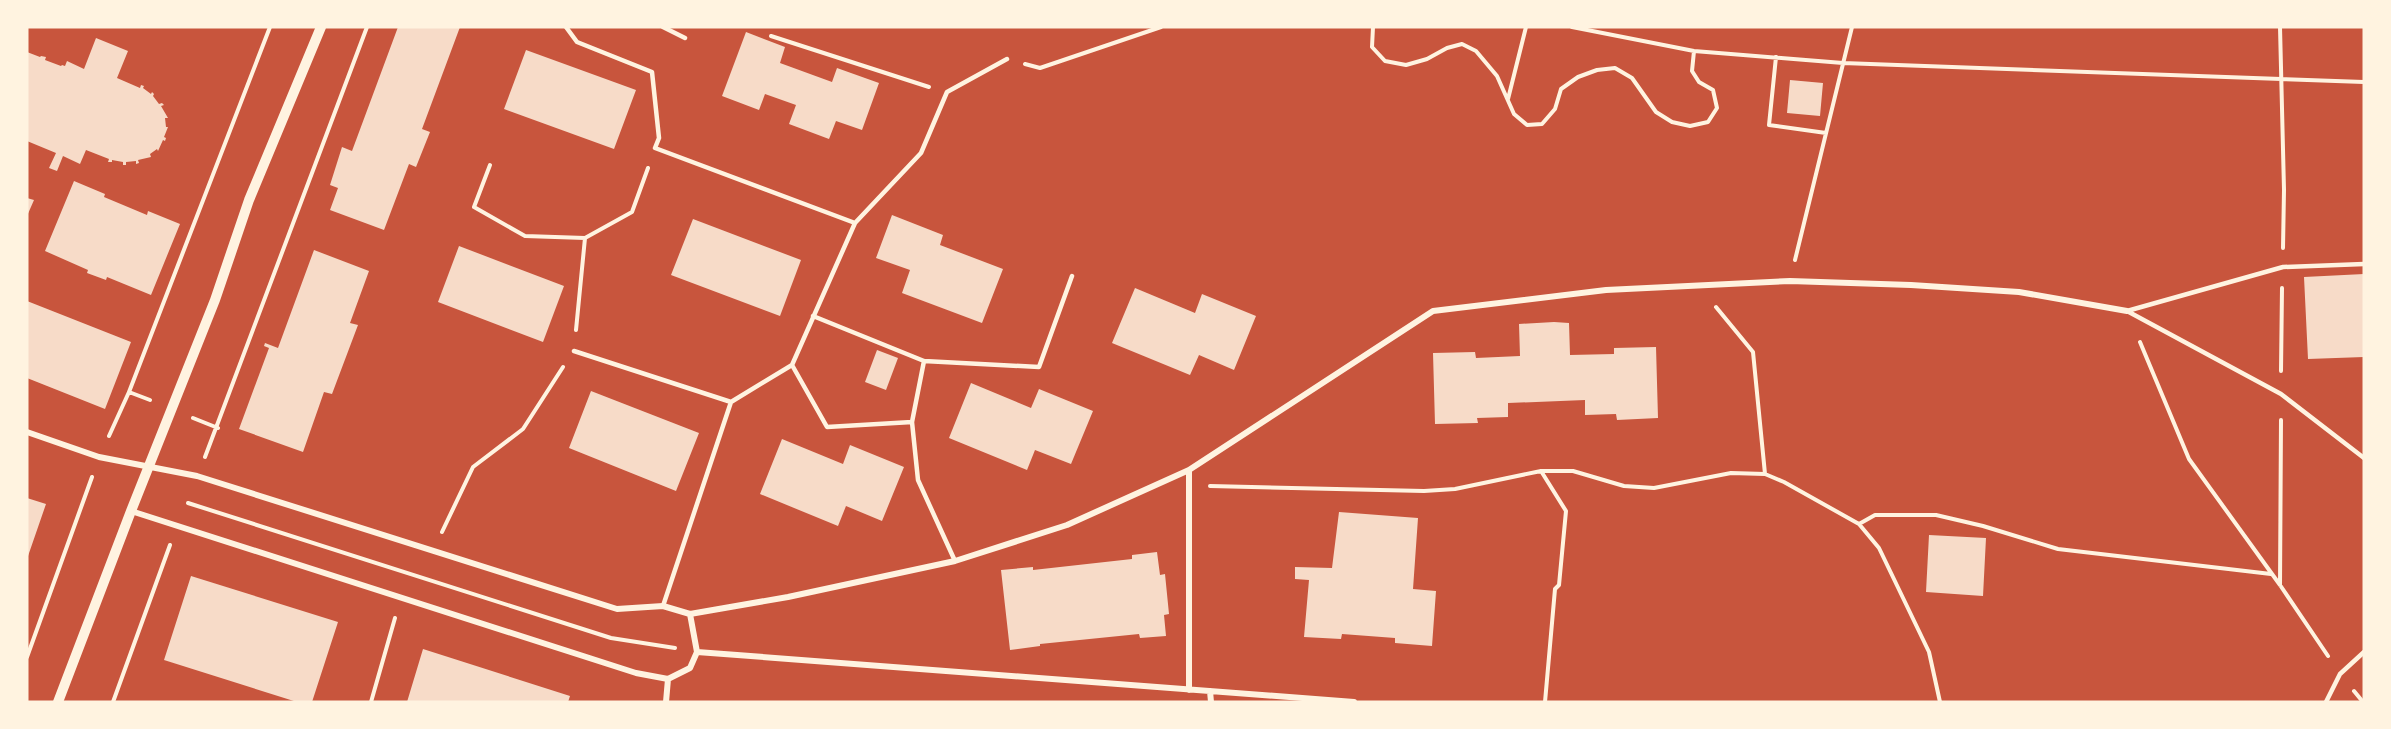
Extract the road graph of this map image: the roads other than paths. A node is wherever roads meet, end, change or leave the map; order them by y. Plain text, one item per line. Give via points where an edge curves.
1 (321, 27) edge
2 (566, 27) edge
3 (663, 27) edge
4 (685, 38) dead end
5 (1007, 59) road end
6 (855, 222) junction
7 (2364, 264) edge
8 (1072, 276) dead end
9 (2127, 311) junction
10 (813, 316) junction
11 (574, 351) road end
12 (924, 360) junction
13 (792, 365) junction
14 (730, 402) junction
15 (912, 422) junction
16 (27, 432) edge
17 (2364, 459) edge
18 (149, 466) junction
19 (1189, 470) junction
20 (131, 511) junction
21 (955, 561) junction
22 (663, 606) junction
23 (690, 614) junction
24 (698, 652) junction
25 (2364, 652) edge
26 (668, 679) junction
27 (1189, 690) junction
28 (1210, 691) junction
29 (58, 702) edge
30 (666, 702) edge
31 (1211, 702) edge
32 (1354, 702) edge
33 (2326, 702) edge

1 - 18 street via 249,200 215,300
2 - 6 lane via 577,42 652,72 659,138 656,148
3 - 4 lane
5 - 6 lane via 947,92 921,153
6 - 10 lane
7 - 9 lane via 2283,267
8 - 12 lane via 1039,367
9 - 17 lane via 2281,394
9 - 19 street via 2019,292 1790,281 1606,290 1433,311
10 - 12 lane
10 - 13 lane
11 - 14 lane
12 - 15 lane
13 - 14 lane
13 - 15 lane via 827,427
14 - 22 lane
15 - 21 lane via 918,480
16 - 18 street via 99,457
18 - 20 street
18 - 22 street via 197,476 617,609
19 - 21 street via 1067,525
19 - 27 street
20 - 26 street via 636,673
20 - 29 street
21 - 23 street
22 - 23 street
23 - 24 street
24 - 26 street via 690,668
24 - 27 street
25 - 33 lane via 2340,675
26 - 30 street
27 - 28 street
28 - 31 street
28 - 32 street

